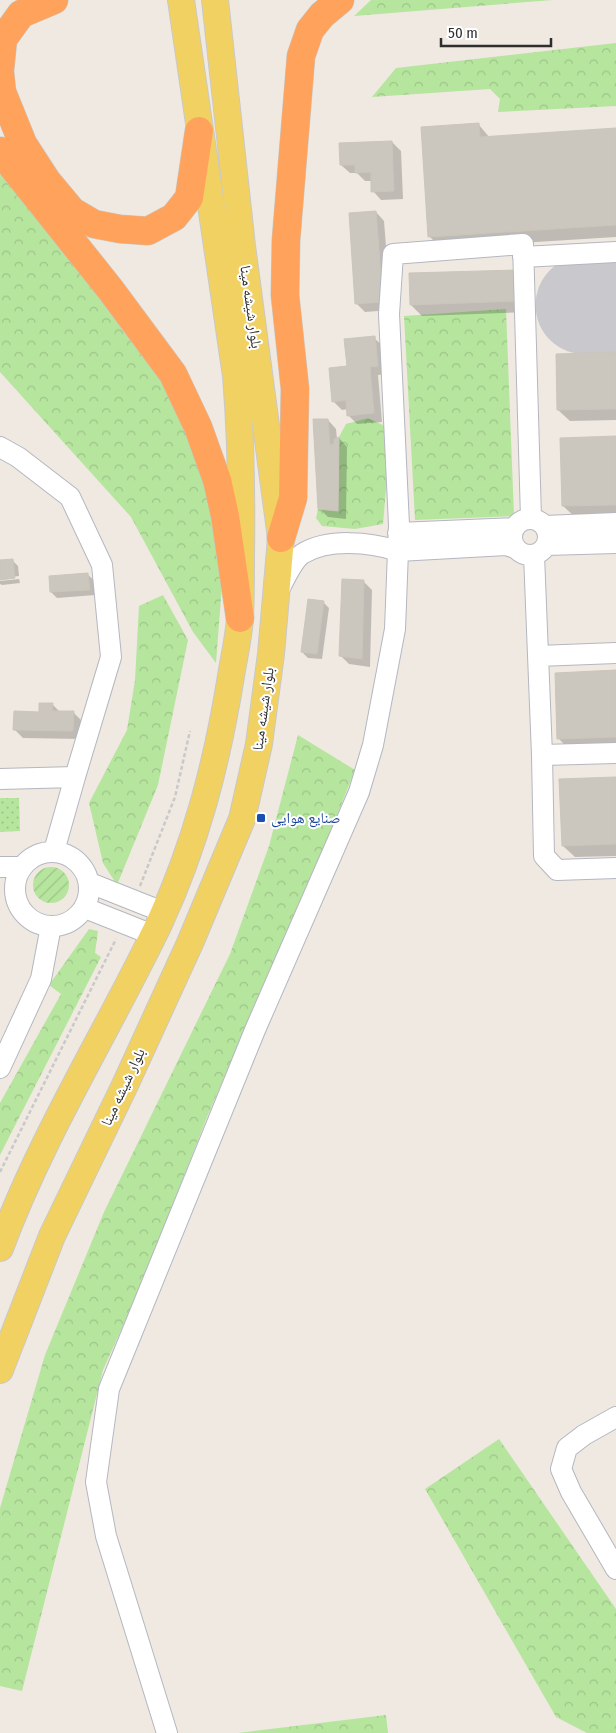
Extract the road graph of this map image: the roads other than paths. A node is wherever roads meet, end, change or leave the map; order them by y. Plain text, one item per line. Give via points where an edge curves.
1 (54, 0) edge
2 (181, 0) edge
3 (215, 0) edge
4 (340, 0) edge
5 (0, 69) edge
6 (0, 73) edge
7 (199, 131) junction
8 (0, 151) edge
9 (616, 252) edge
10 (523, 257) junction
11 (0, 447) edge
12 (616, 523) edge
13 (531, 537) junction
14 (281, 538) junction
15 (398, 542) junction
16 (616, 543) edge
17 (275, 596) junction
18 (240, 618) junction
19 (616, 653) edge
20 (538, 656) junction
21 (616, 753) edge
22 (542, 755) junction
23 (75, 777) junction
24 (0, 779) edge
25 (54, 851) junction
26 (0, 867) edge
27 (21, 867) junction
28 (616, 868) edge
29 (90, 883) junction
30 (85, 908) junction
31 (158, 923) junction
32 (52, 926) junction
33 (0, 1068) edge
34 (0, 1248) edge
35 (0, 1370) edge
36 (616, 1417) edge
37 (616, 1569) edge
38 (167, 1733) edge

1 - 5 highway via 21,14 2,39
2 - 7 main road, بلوار شیشه مینا
3 - 14 main road, بلوار شیشه مینا via 242,246
4 - 14 highway via 310,30 302,56 286,240 285,295 296,389 293,498
6 - 7 highway via 2,92 23,144 72,211 94,224 148,231 174,217 189,198
7 - 18 main road, بلوار شیشه مینا via 236,376 241,437
8 - 18 highway via 110,288 173,374 198,427 217,480
9 - 10 street
10 - 13 street
10 - 15 street via 522,244 393,254 389,314
11 - 23 street via 70,497 102,565 111,657
12 - 13 street
13 - 15 street via 506,545
13 - 16 street
13 - 20 street
14 - 17 main road, بلوار شیشه مینا
15 - 17 street via 382,546 325,544 301,555
15 - 38 street via 395,630 374,745 359,792 255,1030 109,1389 96,1482 106,1536
17 - 35 main road, بلوار شیشه مینا via 259,744 242,819 190,943 52,1236
18 - 31 main road, بلوار شیشه مینا via 209,788 187,856
19 - 20 street
20 - 22 street
21 - 22 street
22 - 28 street via 544,856 557,870
23 - 24 street
23 - 25 street
25 - 27 street via 41,853
25 - 29 street via 78,861
26 - 27 street
27 - 32 street via 14,889 21,910 39,924
29 - 30 street
29 - 31 street via 134,901
30 - 31 street via 124,924
30 - 32 street via 64,925
31 - 34 main road, بلوار شیشه مینا via 13,1212
32 - 33 street via 41,979
36 - 37 street via 567,1448 561,1469

